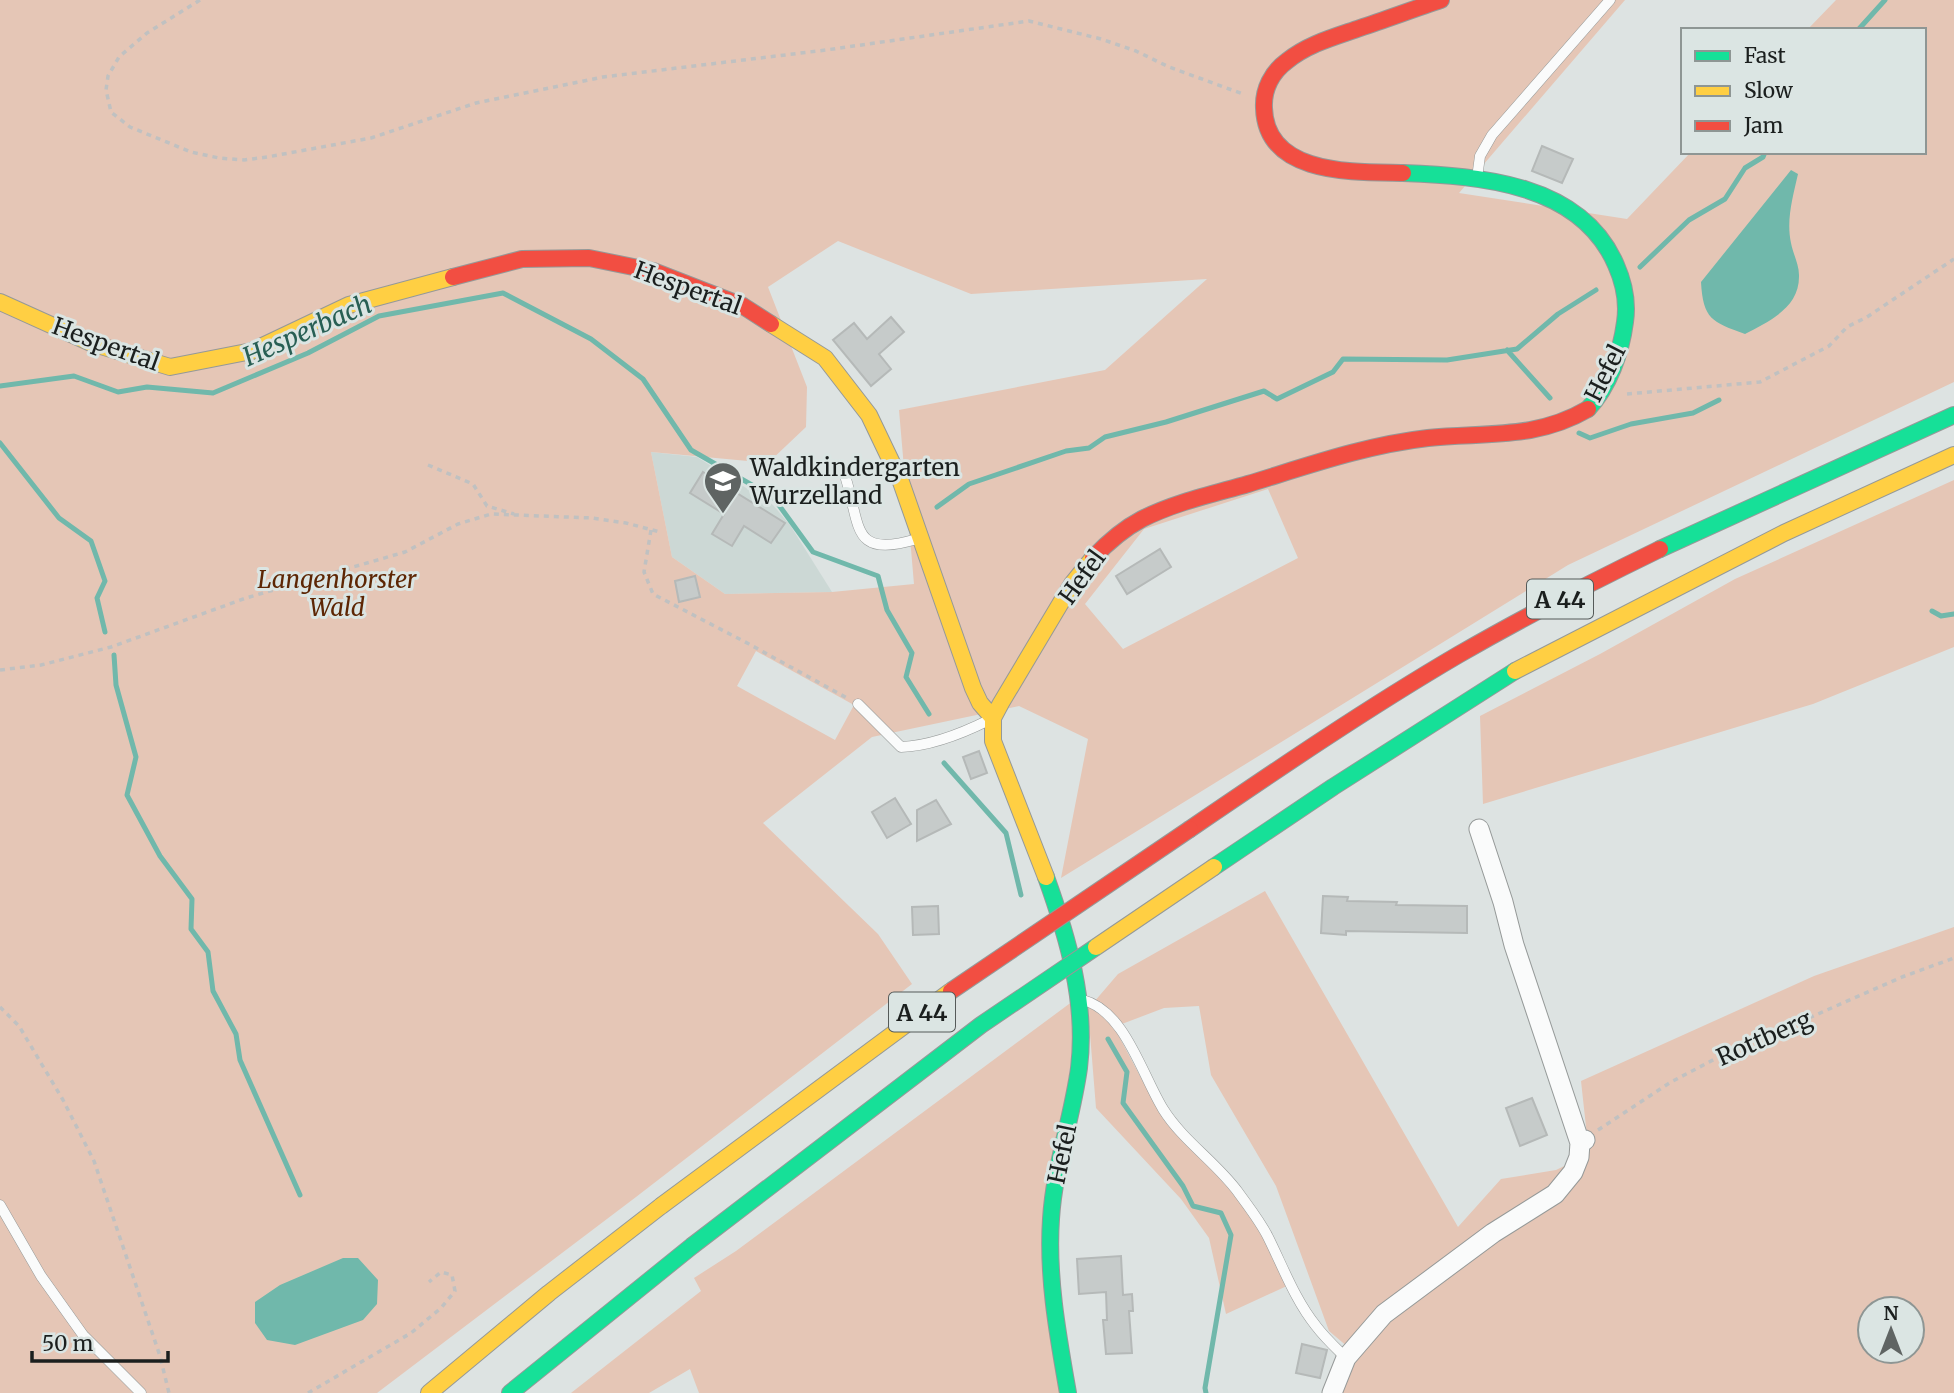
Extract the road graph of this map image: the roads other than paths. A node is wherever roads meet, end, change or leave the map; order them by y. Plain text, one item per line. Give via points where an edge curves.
1 (1441, 0) edge
2 (1610, 0) edge
3 (1477, 178) junction
4 (0, 302) edge
5 (1954, 415) edge
6 (1954, 455) edge
7 (846, 479) dead end
8 (921, 538) junction
9 (858, 704) road end
10 (993, 718) junction
11 (1479, 829) dead end
12 (1079, 999) junction
13 (0, 1205) edge
14 (1346, 1358) junction
15 (141, 1393) edge
16 (429, 1393) edge
17 (510, 1393) edge
18 (1068, 1393) edge
19 (1332, 1393) edge

1 - 3 main road, Hefel via 1300,52 1278,69 1267,87 1266,127 1280,149 1312,165
2 - 3 lane via 1492,135 1480,156
3 - 10 main road, Hefel via 1499,180 1542,195 1584,220 1607,245 1621,275 1626,317 1598,398 1585,411 1529,434 1411,440 1187,501 1142,518 1091,558
4 - 8 main road, Hespertal via 92,343 170,367 252,351 349,305 522,260 589,258 653,271 743,306 825,358 869,415
5 - 16 main road, A 44, bridge via 1592,582 1410,684 1069,908 799,1100 549,1293
6 - 17 main road, A 44, bridge via 1609,621 1518,669 1377,758 981,1025 692,1246
7 - 8 lane via 866,540 876,547
8 - 10 main road, Hespertal via 973,688
9 - 10 lane via 901,747 918,747
10 - 12 main road, Hefel via 993,741 1052,900
11 - 14 street via 1582,1141 1579,1157 1555,1194 1493,1233 1384,1314
12 - 14 lane via 1094,1003 1113,1019 1163,1109 1236,1189 1267,1234 1316,1326
12 - 18 main road, Hefel via 1078,1078 1051,1225 1058,1339
13 - 15 lane via 41,1276 83,1335
14 - 19 street

